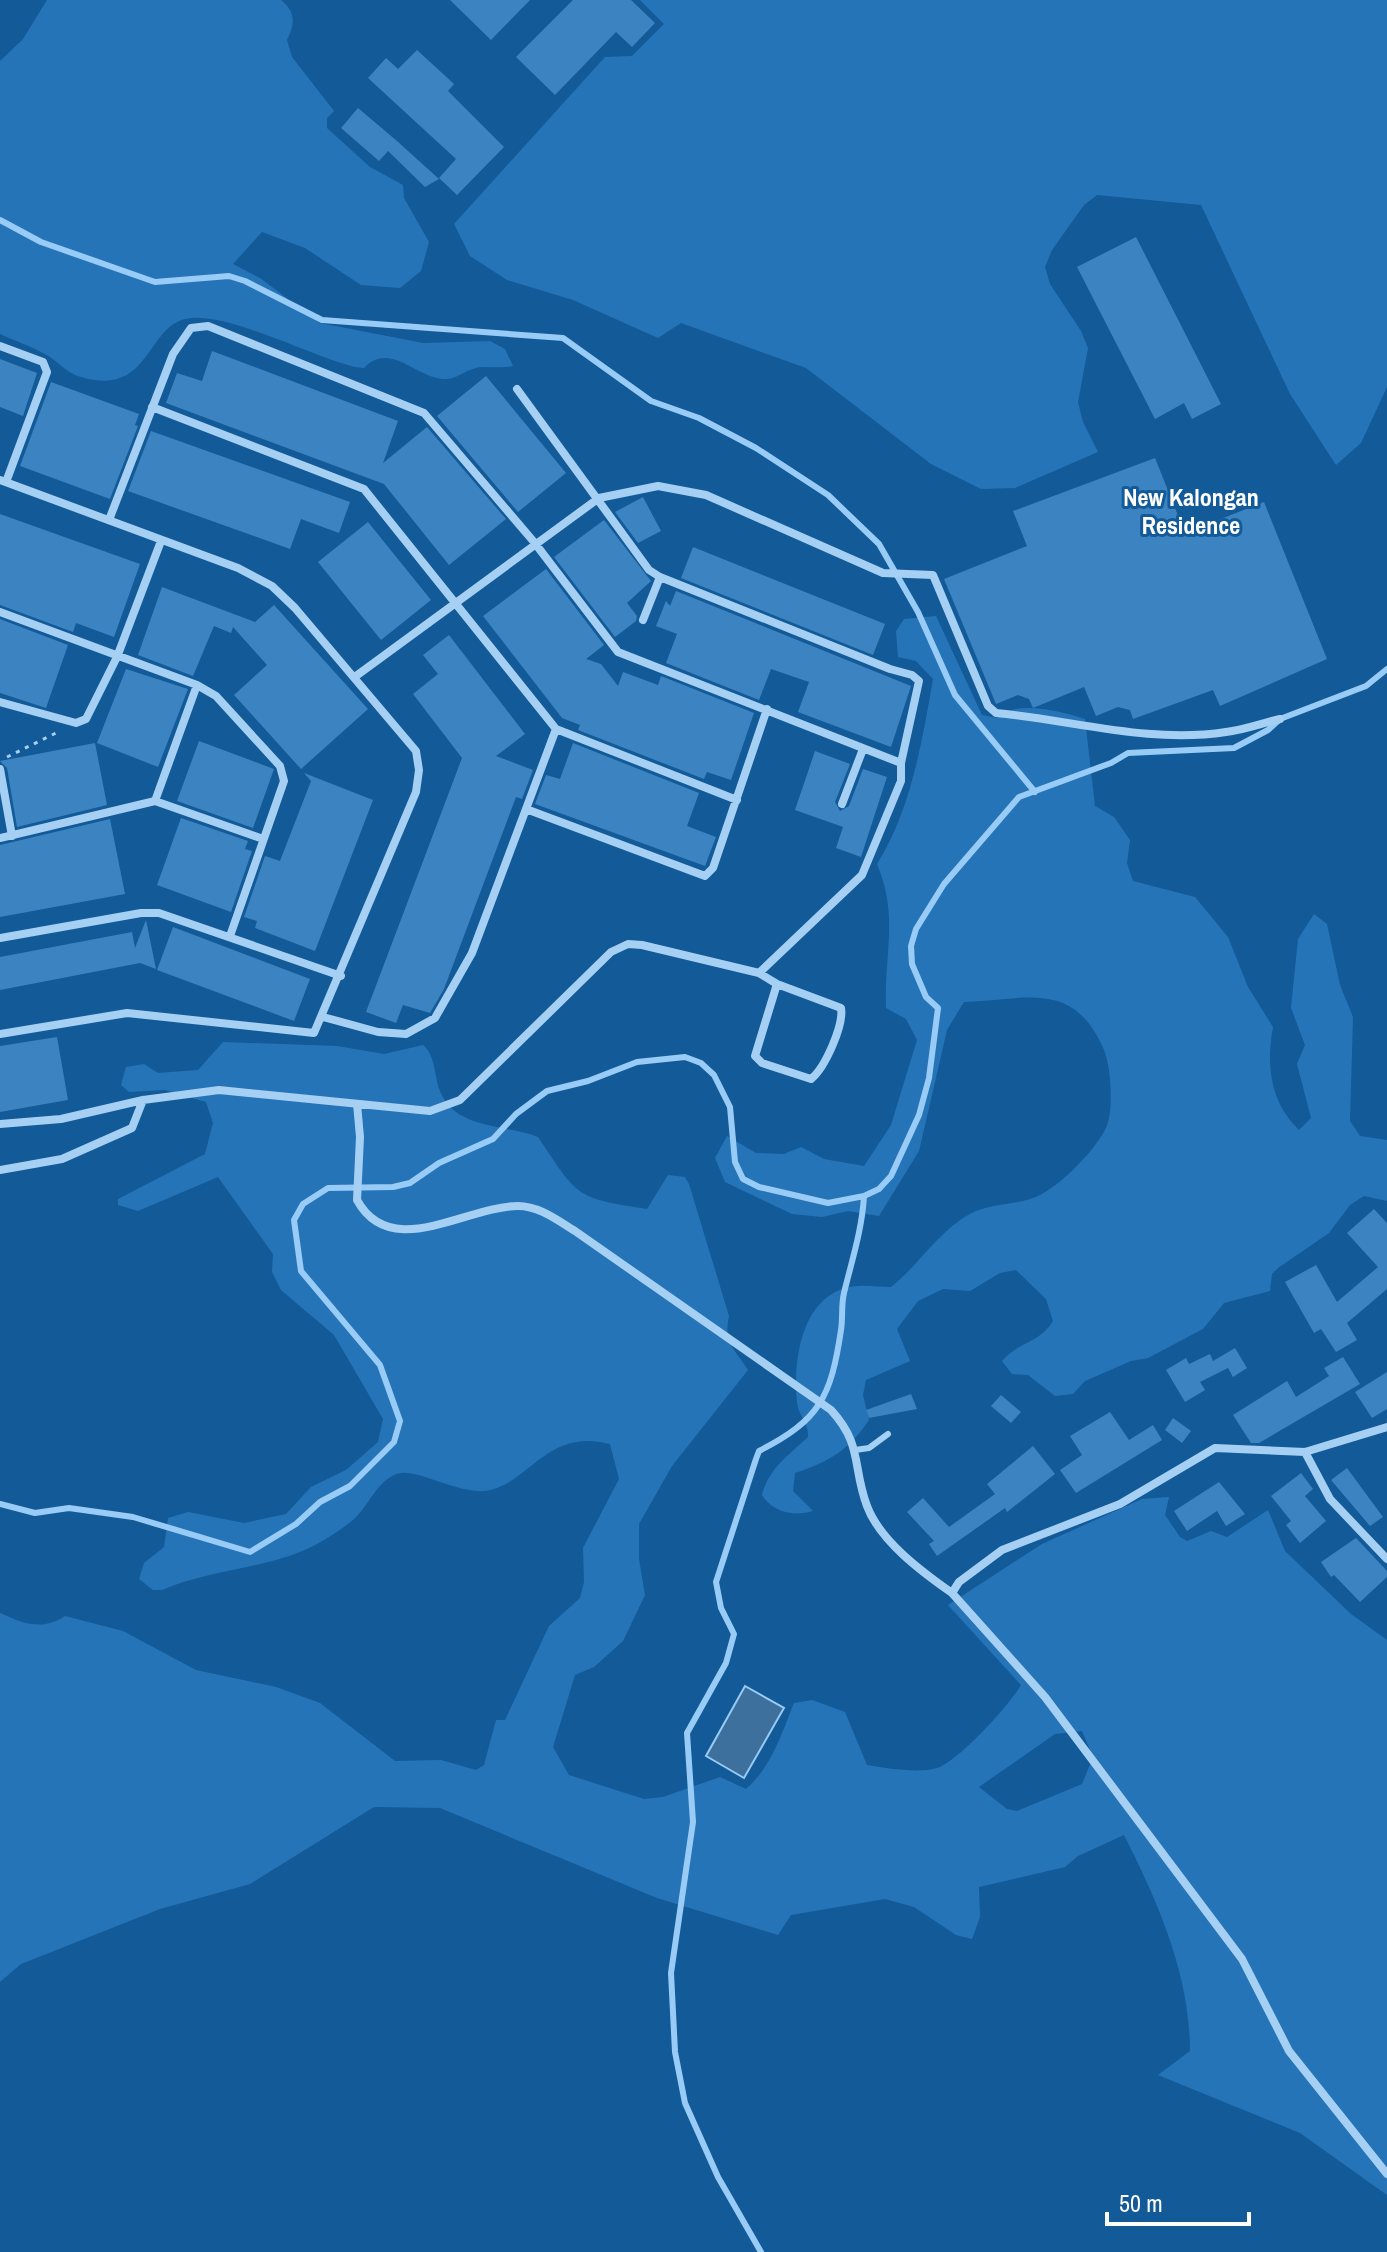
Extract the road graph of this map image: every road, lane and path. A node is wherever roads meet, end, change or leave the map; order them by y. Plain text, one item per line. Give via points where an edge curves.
1 (0, 346) edge
2 (517, 389) dead end
3 (152, 407) junction
4 (3, 481) edge
5 (599, 498) junction
6 (109, 520) junction
7 (161, 541) junction
8 (534, 542) junction
9 (660, 577) junction
10 (456, 605) junction
11 (0, 612) edge
12 (643, 620) dead end
13 (117, 657) junction
14 (356, 676) junction
15 (197, 685) junction
16 (0, 702) edge
17 (767, 709) junction
18 (1280, 719) dead end
19 (76, 723) junction
20 (556, 729) junction
21 (863, 749) junction
22 (0, 760) edge
23 (901, 763) junction
24 (0, 769) edge
25 (737, 800) junction
26 (155, 801) junction
27 (842, 804) dead end
28 (526, 809) junction
29 (12, 836) junction
30 (0, 838) edge
31 (263, 839) junction
32 (230, 936) junction
33 (0, 938) edge
34 (759, 973) junction
35 (341, 976) junction
36 (777, 984) junction
37 (323, 1017) junction
38 (0, 1034) edge
39 (143, 1100) junction
40 (357, 1104) junction
41 (0, 1124) edge
42 (0, 1170) edge
43 (1387, 1427) edge
44 (888, 1434) dead end
45 (855, 1450) junction
46 (1305, 1452) junction
47 (1387, 1559) edge
48 (952, 1593) junction
49 (1387, 2174) edge

1 - 4 street via 43,362 47,372
2 - 5 street
3 - 6 street
3 - 8 street via 173,354 191,328 208,326 424,413
3 - 10 street via 364,489
4 - 6 street
5 - 8 street
5 - 9 street via 649,570
5 - 18 street via 658,486 681,488 883,573 933,575 988,706 996,713 1184,735
6 - 7 street
7 - 13 street
7 - 14 street via 272,586
8 - 10 street
8 - 17 street via 618,652
9 - 12 street
9 - 23 street via 912,675 919,687
10 - 14 street
10 - 20 street
11 - 13 street
13 - 15 street
13 - 19 street via 86,719
14 - 35 street via 416,751 419,770 416,792
15 - 26 street
15 - 31 street via 228,708 283,773
16 - 19 street
17 - 21 street
17 - 25 street
19 - 22 path
20 - 25 street
20 - 28 street
21 - 23 street
21 - 27 street
23 - 34 street via 901,781 862,875
24 - 29 street
25 - 28 street via 713,868 705,876
26 - 29 street
26 - 31 street
28 - 37 street via 472,953 435,1018 406,1034
29 - 30 street
31 - 32 street
32 - 33 street via 159,913 141,913
32 - 35 street
34 - 36 street
34 - 40 street via 628,944 611,952 460,1100 430,1111
35 - 37 street
36 - 36 street via 841,1008 841,1020 811,1079 755,1056
37 - 38 street via 310,1035 127,1013
39 - 40 street via 219,1090
39 - 41 street via 61,1119
39 - 42 street via 132,1128 62,1159
40 - 45 street via 357,1200 389,1229 422,1229 488,1209 541,1210 831,1410 849,1430
43 - 46 street
44 - 45 lane via 877,1444
45 - 48 street via 868,1510 927,1575
46 - 47 street via 1330,1499
46 - 48 street via 1215,1448 1120,1504 1002,1550
48 - 49 street via 1045,1697 1242,1959 1289,2051

